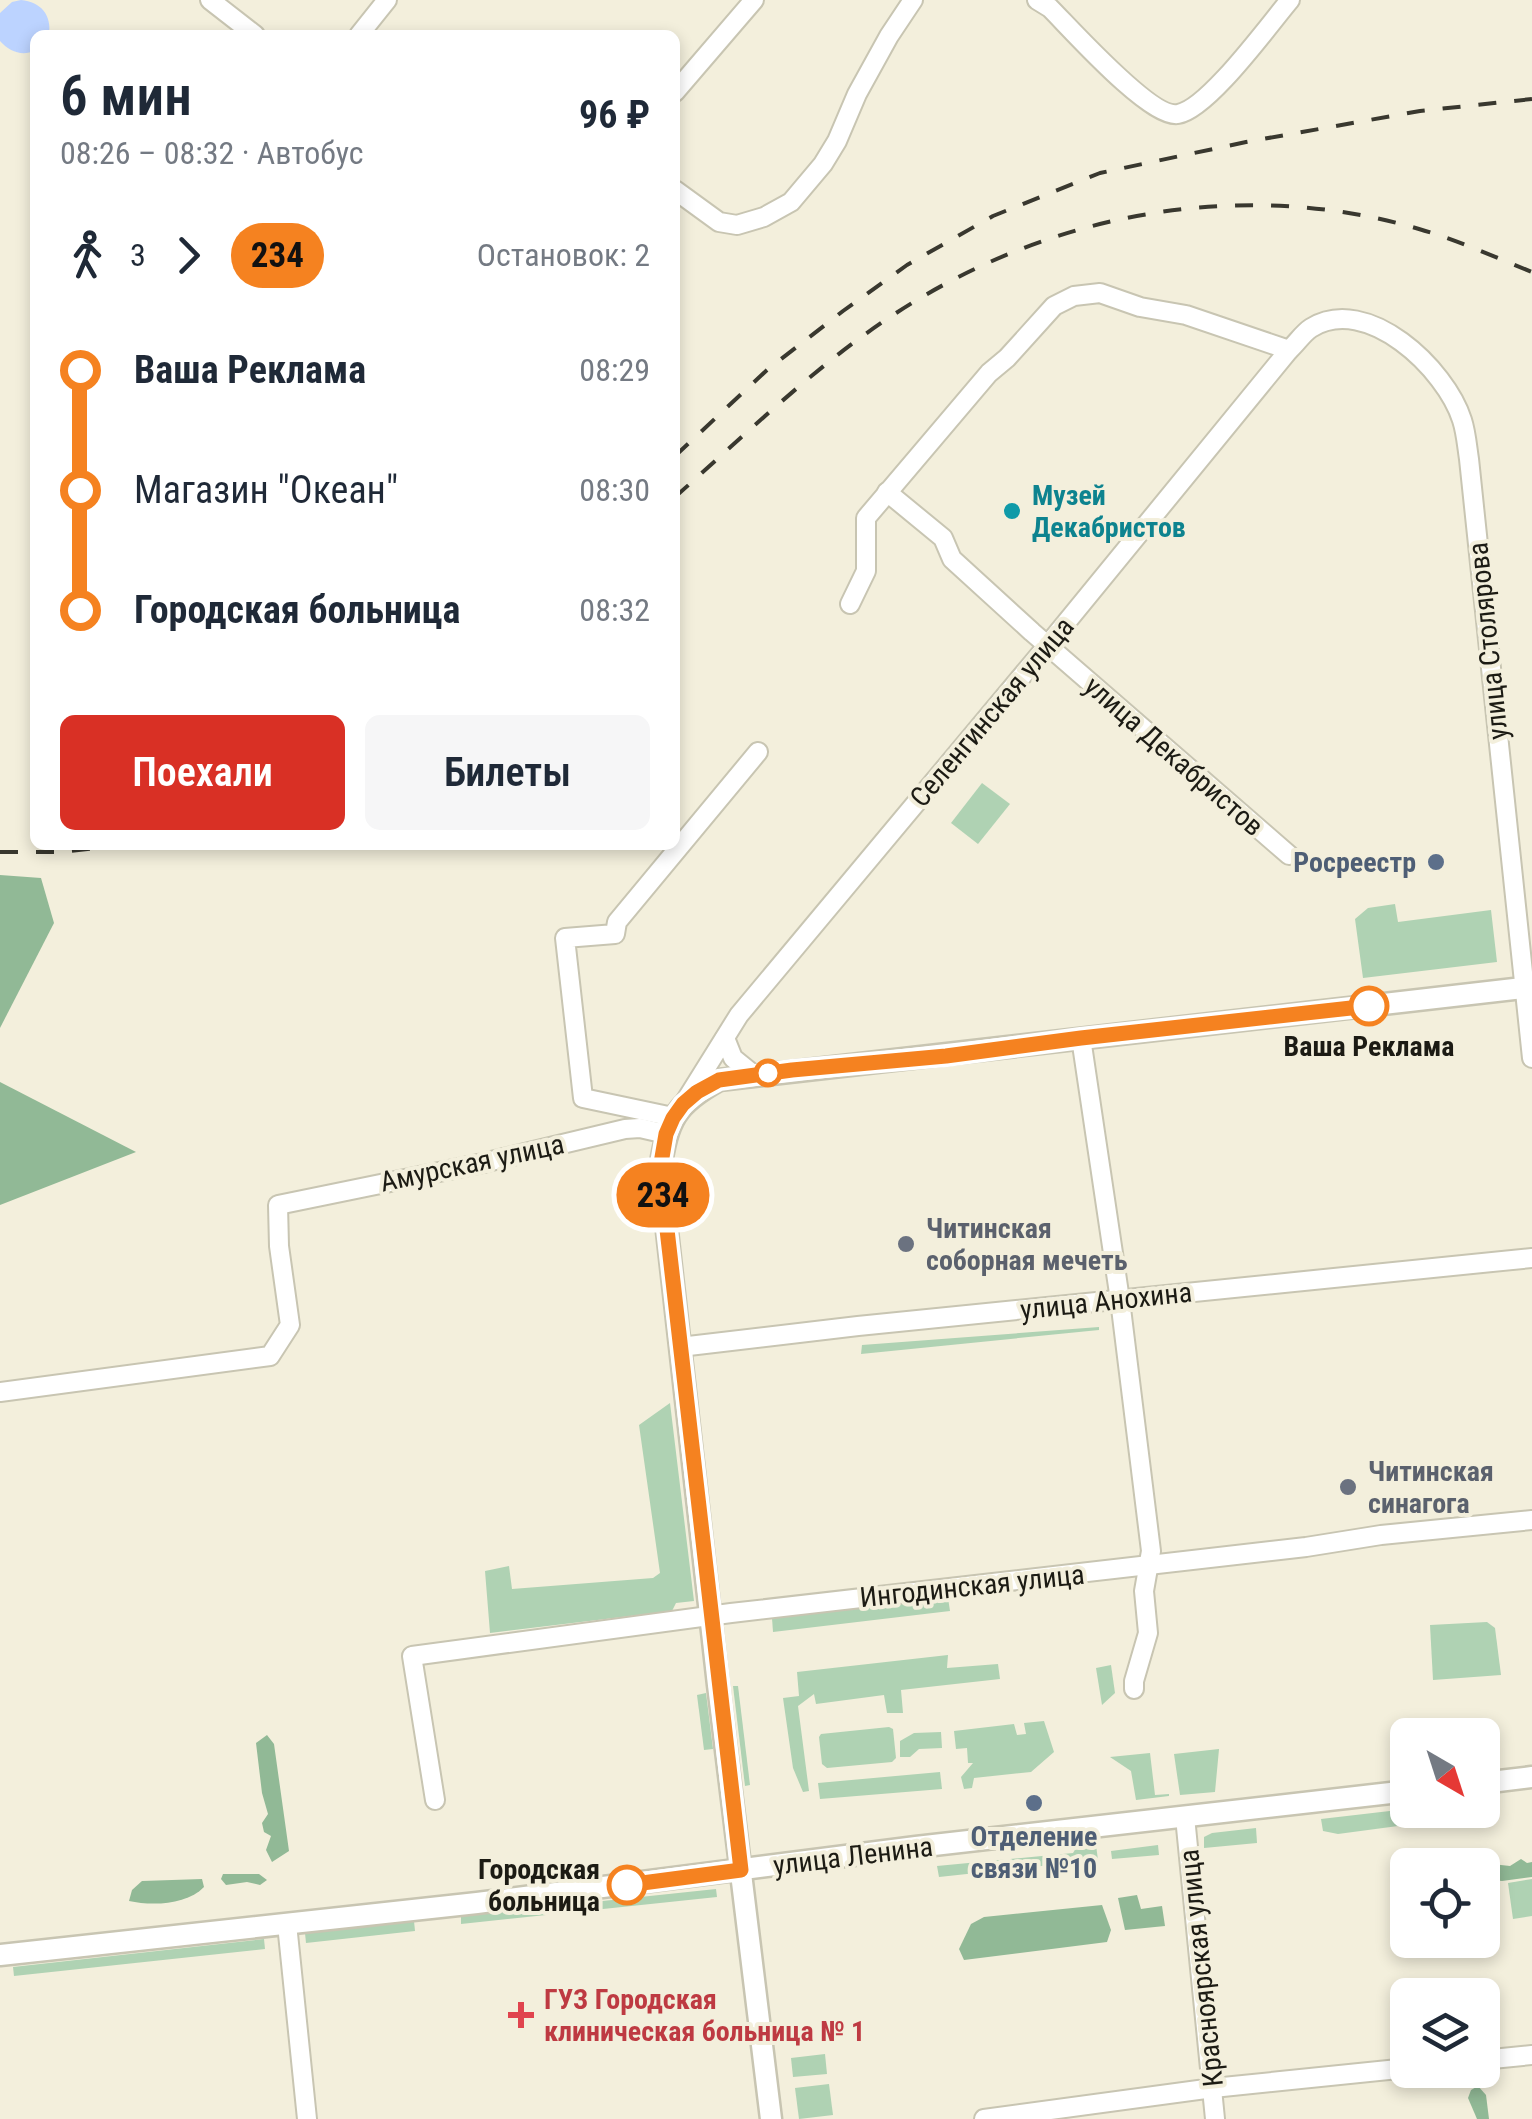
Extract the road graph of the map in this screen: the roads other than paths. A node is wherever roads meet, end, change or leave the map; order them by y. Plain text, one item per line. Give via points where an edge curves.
1 (210, 0) edge
2 (387, 0) edge
3 (754, 0) edge
4 (913, 0) edge
5 (1037, 0) edge
6 (1290, 0) edge
7 (249, 30) edge
8 (363, 30) edge
9 (680, 86) edge
10 (680, 194) edge
11 (1312, 328) joint
12 (1284, 348) junction
13 (888, 492) junction
14 (850, 604) dead end
15 (1047, 646) junction
16 (758, 752) dead end
17 (680, 846) edge
18 (677, 850) edge
19 (1289, 856) dead end
20 (1528, 988) edge
21 (725, 1038) junction
22 (1081, 1038) junction
23 (1532, 1058) edge
24 (754, 1075) junction
25 (674, 1119) junction
26 (1532, 1258) edge
27 (1120, 1300) junction
28 (680, 1347) junction
29 (0, 1392) edge
30 (1532, 1520) edge
31 (1148, 1566) junction
32 (710, 1616) junction
33 (1134, 1689) dead end
34 (1532, 1777) edge
35 (1500, 1781) edge
36 (1390, 1792) edge
37 (435, 1800) dead end
38 (1186, 1817) junction
39 (741, 1870) junction
40 (288, 1924) junction
41 (0, 1955) edge
42 (1532, 2054) edge
43 (1500, 2058) edge
44 (1390, 2070) edge
45 (1213, 2088) junction
46 (307, 2119) edge
47 (771, 2119) edge
48 (984, 2119) edge
49 (1216, 2119) edge

1 - 7 street
2 - 8 street
3 - 9 street
4 - 10 street via 823,164 790,202 737,225 719,222
5 - 6 street via 1142,98 1176,115 1218,85
11 - 12 street, Селенгинская улица
11 - 20 street, улица Столярова via 1360,319 1394,335 1446,387 1462,419
12 - 13 street via 1100,293 1074,296 1054,306 989,372
12 - 15 street, Селенгинская улица
13 - 14 street via 866,518 866,571
13 - 15 street, улица Декабристов via 943,538 952,558
15 - 19 street, улица Декабристов
15 - 21 street, Селенгинская улица
16 - 17 street
18 - 25 street via 617,922 615,934 565,938 583,1098
20 - 22 main road
20 - 23 street, улица Столярова
21 - 24 street via 733,1058
21 - 25 street, Селенгинская улица
22 - 24 main road
22 - 27 street
24 - 25 main road via 719,1080 697,1092
25 - 28 main road via 660,1169
25 - 29 street, Амурская улица via 278,1205 290,1325 270,1356
26 - 27 street, улица Анохина
27 - 28 street, улица Анохина
27 - 31 street via 1152,1551
28 - 32 main road
30 - 31 street, Ингодинская улица
31 - 32 street, Ингодинская улица
31 - 33 street via 1148,1633
32 - 37 street, Ингодинская улица via 412,1656
32 - 39 main road
34 - 35 main road
36 - 38 main road, улица Ленина
38 - 39 main road, улица Ленина
38 - 45 street, Красноярская улица
39 - 40 main road, улица Ленина
39 - 47 main road
40 - 41 main road, улица Ленина
40 - 46 street
42 - 43 street
44 - 45 street
45 - 48 street
45 - 49 street, Красноярская улица

